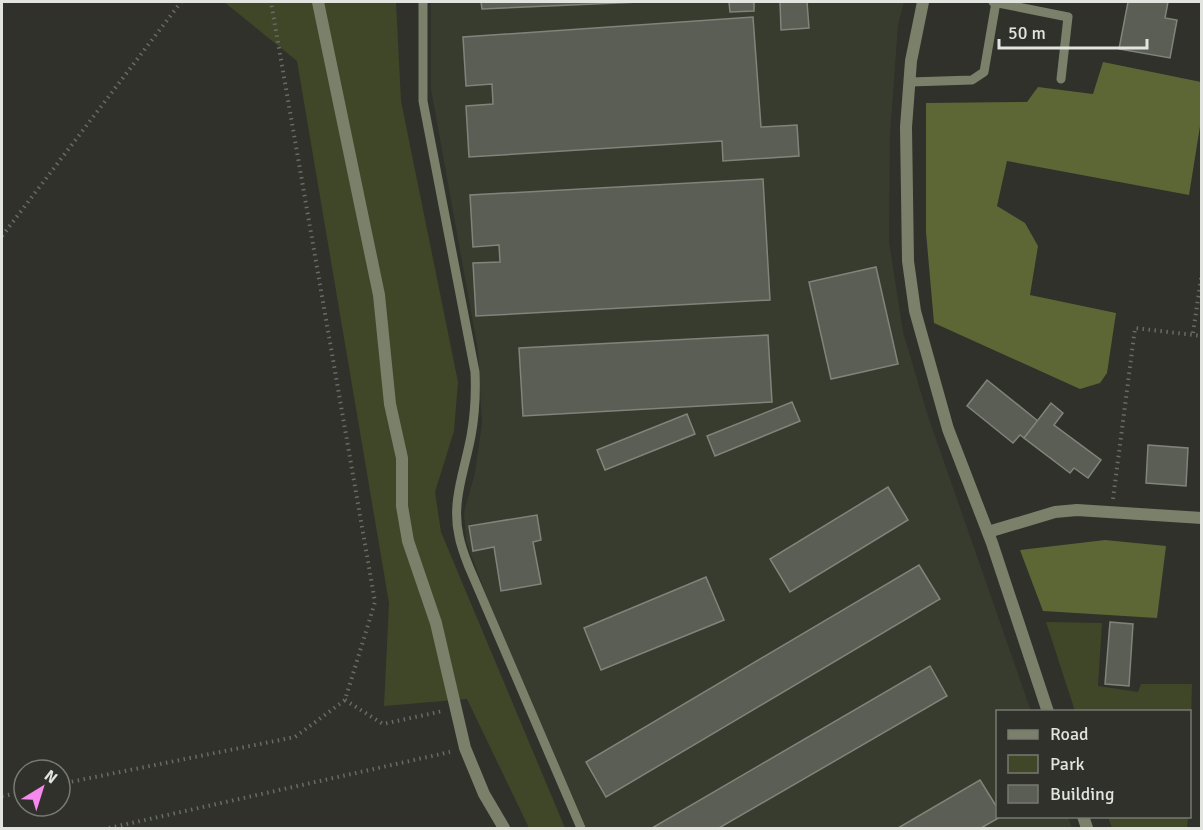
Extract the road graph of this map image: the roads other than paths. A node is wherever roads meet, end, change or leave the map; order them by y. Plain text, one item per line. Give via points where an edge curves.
1 (318, 2) edge
2 (423, 2) edge
3 (924, 2) edge
4 (995, 2) edge
5 (1061, 79) dead end
6 (910, 82) junction
7 (1202, 518) edge
8 (988, 532) junction
9 (1048, 710) edge
10 (504, 828) edge
11 (581, 828) edge

1 - 10 street via 379,295 390,404 402,459 402,506 408,541 436,622 465,748 484,794
2 - 11 lane via 423,101 475,372 476,402 460,479 458,535
3 - 6 street
4 - 5 lane via 1068,17
4 - 6 lane via 980,77
6 - 8 street via 906,202 915,311 948,429
7 - 8 street via 1112,510 1055,512
8 - 9 street

